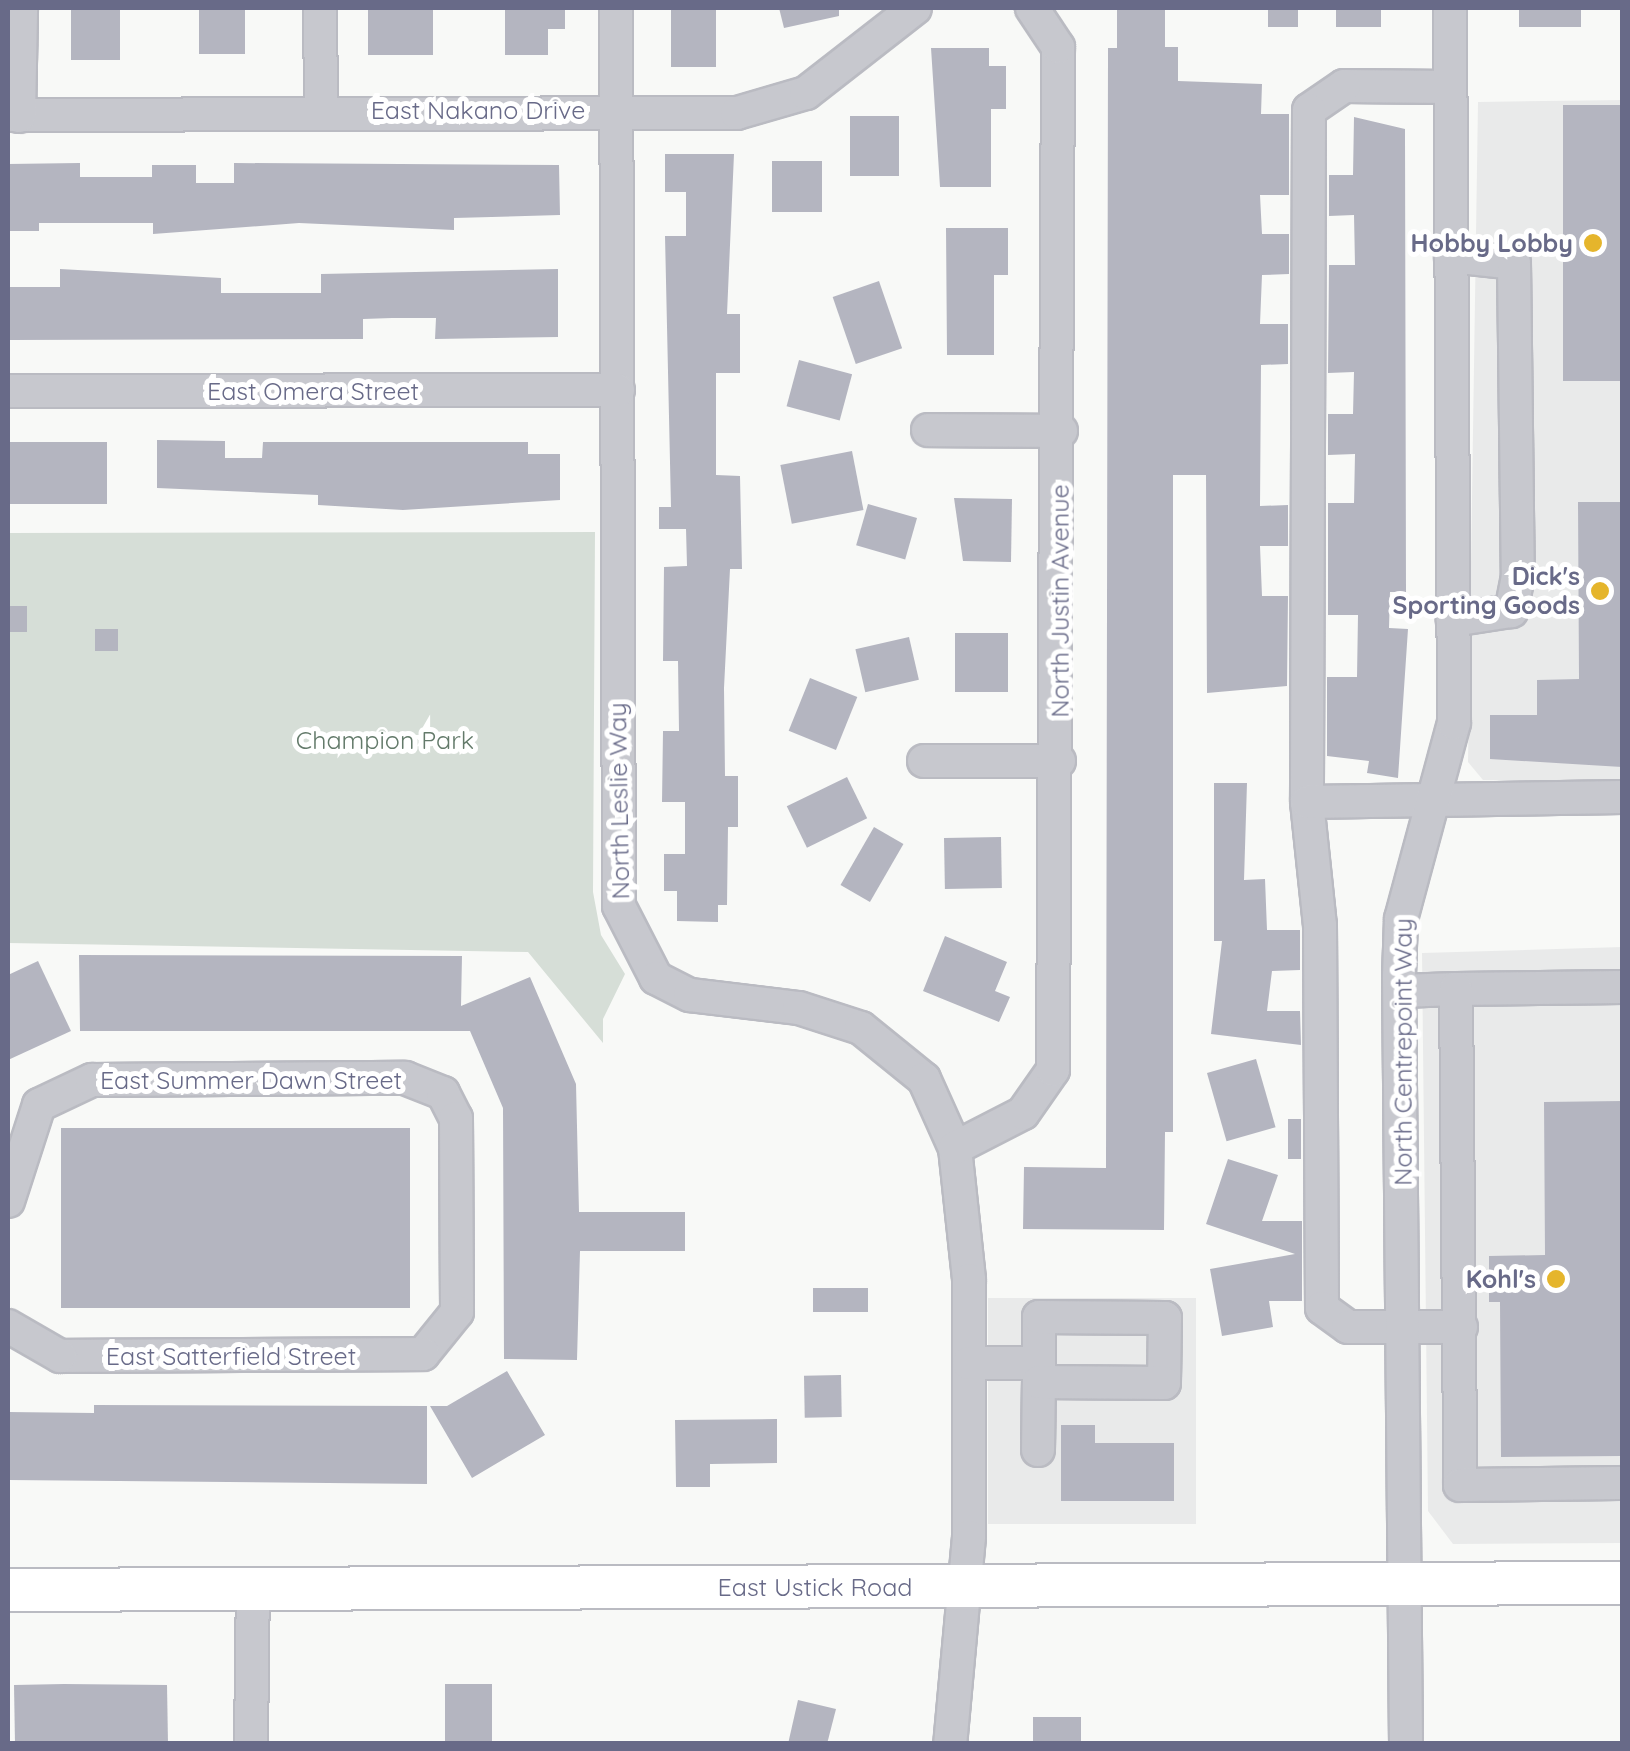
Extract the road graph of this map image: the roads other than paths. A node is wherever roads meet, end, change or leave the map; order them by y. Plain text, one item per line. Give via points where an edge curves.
1 (21, 8) edge
2 (320, 8) edge
3 (616, 8) edge
4 (915, 8) edge
5 (1034, 8) edge
6 (1450, 8) edge
7 (1450, 86) junction
8 (321, 109) junction
9 (615, 110) junction
10 (13, 116) edge
11 (1452, 256) junction
12 (618, 390) junction
13 (8, 391) edge
14 (928, 430) dead end
15 (1060, 432) junction
16 (1454, 620) junction
17 (924, 761) dead end
18 (1058, 761) junction
19 (1622, 797) edge
20 (1434, 800) junction
21 (1307, 802) junction
22 (1622, 986) edge
23 (1456, 989) junction
24 (1400, 990) junction
25 (955, 1148) junction
26 (8, 1199) edge
27 (1404, 1326) junction
28 (1462, 1326) junction
29 (12, 1332) edge
30 (444, 1339) joint
31 (969, 1362) junction
32 (1038, 1450) dead end
33 (1622, 1484) edge
34 (1622, 1583) edge
35 (1407, 1584) junction
36 (968, 1586) junction
37 (8, 1590) edge
38 (252, 1590) junction
39 (250, 1744) edge
40 (950, 1744) edge
41 (1406, 1744) edge

1 - 10 street
2 - 8 street
3 - 9 street, North Leslie Way
4 - 9 street, East Nakano Drive via 792,102 736,113
5 - 15 street, North Justin Avenue via 1058,47
6 - 7 street, North Centrepoint Way
7 - 11 street, North Centrepoint Way
7 - 21 street via 1344,86 1309,110
8 - 9 street, East Nakano Drive
8 - 10 street, East Nakano Drive
9 - 12 street, North Leslie Way
11 - 16 street, North Centrepoint Way
11 - 16 street via 1514,263 1518,576 1511,611
12 - 13 street, East Omera Street
12 - 25 street, North Leslie Way via 619,906 632,946 656,978 690,995 799,1008 861,1028 924,1079
14 - 15 street
15 - 18 street, North Justin Avenue
16 - 20 street, North Centrepoint Way via 1454,722
17 - 18 street
18 - 25 street, North Justin Avenue via 1053,1070 1023,1113
19 - 20 street
20 - 21 street
20 - 24 street, North Centrepoint Way via 1401,919
21 - 27 street via 1320,925 1322,1308 1340,1326
22 - 23 street
23 - 24 street
23 - 28 street
24 - 27 street, North Centrepoint Way
25 - 31 street, North Leslie Way
26 - 30 street, East Summer Dawn Street via 27,1126 56,1092 92,1080 405,1078 444,1093 456,1118 457,1312
27 - 28 street
27 - 35 street, North Centrepoint Way
28 - 33 street via 1460,1485
29 - 30 street, East Satterfield Street via 60,1356 412,1356
31 - 32 street via 1039,1373
31 - 36 street, North Leslie Way
34 - 35 main road, East Ustick Road
35 - 36 main road, East Ustick Road
35 - 41 street, North Centrepoint Way
36 - 38 main road, East Ustick Road
36 - 40 street, North Leslie Way
37 - 38 main road, East Ustick Road
38 - 39 street

